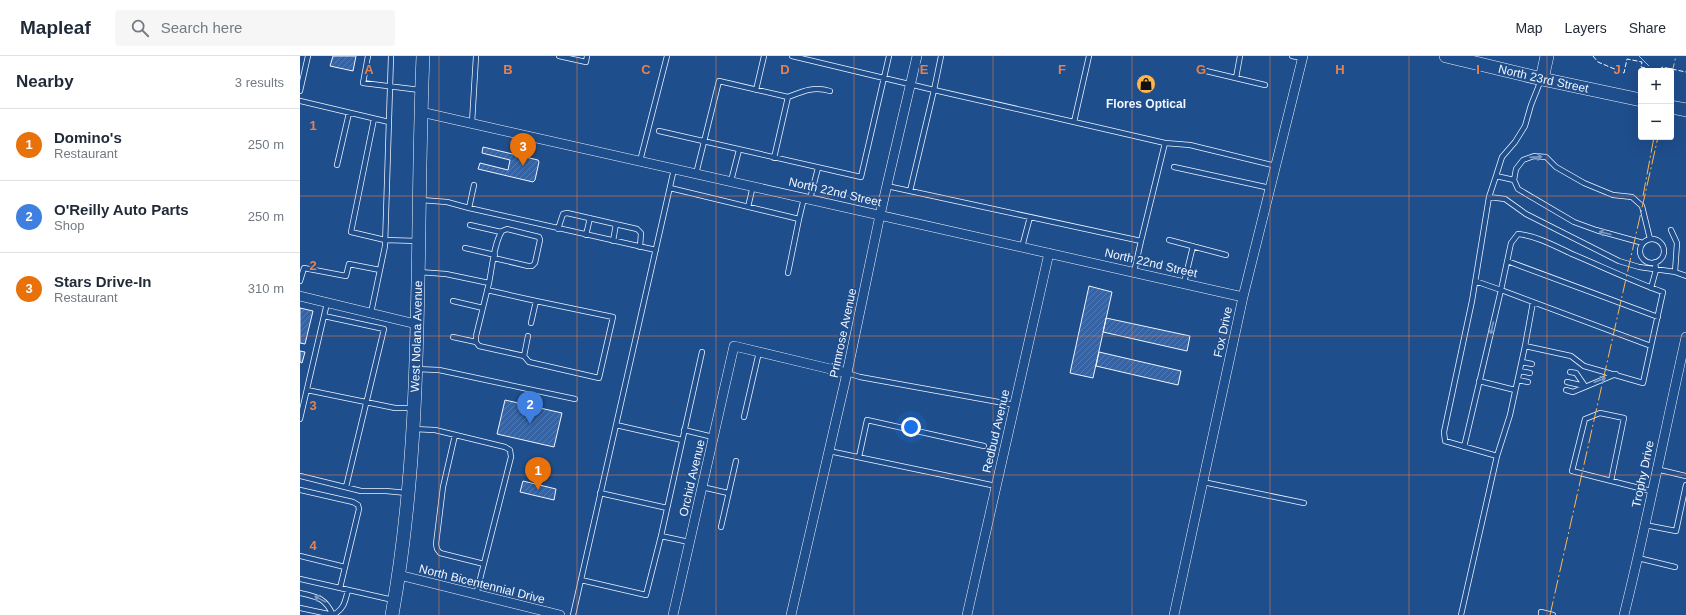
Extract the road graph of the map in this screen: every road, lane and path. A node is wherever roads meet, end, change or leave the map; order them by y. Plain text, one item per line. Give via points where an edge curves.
1 (308, 56) edge
2 (368, 56) edge
3 (391, 56) edge
4 (423, 56) edge
5 (476, 56) edge
6 (559, 56) edge
7 (587, 56) edge
8 (667, 56) edge
9 (764, 56) edge
10 (792, 56) edge
11 (889, 56) edge
12 (917, 56) edge
13 (941, 56) edge
14 (1089, 56) edge
15 (1240, 56) edge
16 (1292, 56) edge
17 (1446, 56) edge
18 (1547, 56) edge
19 (1302, 57) edge
20 (1464, 58) edge
21 (1206, 71) dead end
22 (884, 78) junction
23 (1236, 78) junction
24 (1542, 79) junction
25 (910, 85) junction
26 (1265, 85) dead end
27 (390, 87) junction
28 (422, 90) junction
29 (756, 90) junction
30 (934, 90) junction
31 (300, 91) edge
32 (830, 91) dead end
33 (788, 97) junction
34 (1638, 99) edge
35 (300, 101) edge
36 (1674, 107) edge
37 (1686, 110) edge
38 (421, 112) junction
39 (349, 113) junction
40 (374, 119) junction
41 (389, 122) junction
42 (1074, 122) junction
43 (472, 123) junction
44 (659, 131) dead end
45 (703, 142) junction
46 (1165, 143) junction
47 (739, 150) junction
48 (774, 158) junction
49 (640, 161) junction
50 (337, 165) dead end
51 (1276, 166) junction
52 (1174, 167) dead end
53 (818, 168) junction
54 (674, 169) junction
55 (696, 174) junction
56 (1496, 176) junction
57 (1514, 180) junction
58 (731, 182) junction
59 (474, 185) dead end
60 (753, 186) junction
61 (887, 186) junction
62 (670, 188) junction
63 (1270, 188) junction
64 (910, 191) junction
65 (1489, 197) junction
66 (807, 199) junction
67 (419, 200) junction
68 (748, 207) junction
69 (468, 208) junction
70 (880, 215) junction
71 (1030, 217) junction
72 (590, 218) junction
73 (799, 219) junction
74 (616, 224) junction
75 (470, 225) dead end
76 (558, 229) junction
77 (1671, 230) dead end
78 (501, 232) junction
79 (586, 235) junction
80 (1650, 239) junction
81 (385, 240) junction
82 (1169, 240) dead end
83 (613, 241) junction
84 (1141, 241) junction
85 (418, 242) junction
86 (1643, 243) junction
87 (1193, 246) junction
88 (640, 247) junction
89 (1022, 247) junction
90 (465, 248) dead end
91 (656, 250) junction
92 (1049, 253) junction
93 (1226, 255) dead end
94 (495, 257) junction
95 (1507, 261) junction
96 (1655, 262) junction
97 (380, 270) junction
98 (1656, 270) junction
99 (417, 272) junction
100 (1134, 272) junction
101 (1676, 272) junction
102 (788, 273) dead end
103 (1686, 276) edge
104 (300, 281) edge
105 (1475, 281) junction
106 (489, 283) junction
107 (1184, 283) junction
108 (1651, 288) junction
109 (487, 290) junction
110 (1501, 290) junction
111 (300, 296) edge
112 (1243, 297) junction
113 (536, 301) junction
114 (453, 302) dead end
115 (1533, 302) junction
116 (327, 303) junction
117 (483, 308) junction
118 (371, 313) junction
119 (324, 316) junction
120 (1658, 317) junction
121 (531, 323) dead end
122 (416, 324) junction
123 (528, 336) dead end
124 (453, 337) dead end
125 (1686, 337) edge
126 (476, 342) junction
127 (1525, 346) junction
128 (1651, 346) junction
129 (702, 352) dead end
130 (759, 352) junction
131 (524, 356) junction
132 (1522, 362) junction
133 (1532, 364) dead end
134 (414, 369) junction
135 (1520, 371) junction
136 (1570, 372) dead end
137 (847, 373) junction
138 (1530, 373) dead end
139 (1616, 374) junction
140 (1518, 380) junction
141 (1479, 381) junction
142 (1528, 382) dead end
143 (1568, 382) dead end
144 (1585, 386) junction
145 (307, 390) junction
146 (1515, 390) junction
147 (1566, 390) dead end
148 (575, 399) dead end
149 (366, 403) junction
150 (1015, 405) junction
151 (413, 408) junction
152 (744, 417) dead end
153 (300, 419) edge
154 (616, 425) junction
155 (412, 429) junction
156 (684, 430) junction
157 (455, 435) junction
158 (713, 437) junction
159 (682, 440) junction
160 (984, 446) dead end
161 (1464, 447) junction
162 (829, 451) junction
163 (1497, 456) junction
164 (859, 457) junction
165 (736, 461) dead end
166 (1656, 470) junction
167 (300, 476) edge
168 (1686, 476) edge
169 (1611, 481) junction
170 (1203, 482) junction
171 (1686, 485) edge
172 (996, 486) junction
173 (346, 487) junction
174 (702, 487) junction
175 (300, 490) edge
176 (1651, 491) junction
177 (407, 493) junction
178 (600, 493) junction
179 (728, 493) junction
180 (1304, 503) dead end
181 (667, 508) junction
182 (1645, 524) junction
183 (721, 527) dead end
184 (661, 536) junction
185 (690, 542) junction
186 (300, 556) edge
187 (1638, 558) junction
188 (484, 564) junction
189 (345, 567) junction
190 (1675, 568) dead end
191 (399, 576) junction
192 (300, 579) edge
193 (581, 580) junction
194 (340, 588) junction
195 (348, 590) junction
196 (300, 593) edge
197 (476, 594) junction
198 (394, 600) junction
199 (300, 608) edge
200 (333, 615) edge
201 (392, 615) edge
202 (560, 615) edge
203 (573, 615) edge
204 (673, 615) edge
205 (791, 615) edge
206 (966, 615) edge
207 (1174, 615) edge
208 (1461, 615) edge
209 (1541, 615) edge
210 (1553, 615) edge
211 (1624, 615) edge

1 - 31 lane
2 - 27 lane via 363,84
3 - 27 lane
4 - 28 main road, West Nolana Avenue
5 - 43 lane
6 - 7 lane via 586,62
8 - 49 lane
9 - 29 lane
10 - 22 lane
11 - 22 lane
12 - 25 street, Primrose Avenue
13 - 30 lane
14 - 42 lane
15 - 23 lane
16 - 19 lane
17 - 20 main road, North 23rd Street
18 - 24 main road
19 - 51 street, Fox Drive
20 - 24 main road, North 23rd Street
21 - 23 lane
22 - 25 lane
22 - 53 lane via 861,177
23 - 26 lane
24 - 34 main road, North 23rd Street
24 - 56 lane via 1525,126 1502,157
25 - 30 lane
25 - 61 street, Primrose Avenue
27 - 28 lane
27 - 41 lane
28 - 38 main road, West Nolana Avenue
29 - 33 lane
29 - 45 lane via 719,81
30 - 42 lane
30 - 64 lane
32 - 33 lane via 819,88
33 - 48 lane
35 - 39 lane
36 - 37 main road
38 - 43 street, North 22nd Street
38 - 67 main road, West Nolana Avenue
39 - 40 lane
39 - 50 lane
40 - 41 lane
40 - 81 lane via 351,232
41 - 81 lane
42 - 46 lane
43 - 49 street, North 22nd Street
44 - 45 lane
45 - 47 lane
45 - 55 lane
46 - 51 lane via 1190,145
46 - 84 lane
47 - 48 lane
47 - 58 lane
48 - 53 lane
49 - 54 street, North 22nd Street
51 - 63 street, Fox Drive
52 - 63 lane
53 - 66 lane
54 - 55 street, North 22nd Street
54 - 62 lane
55 - 58 street, North 22nd Street
56 - 57 lane
56 - 65 lane
57 -> 80 lane via 1516,169 1523,160 1534,156 1546,157 1556,167 1584,182 1613,195 1632,197 1642,206
86 -> 57 lane via 1574,222 1518,189
58 - 60 street, North 22nd Street
59 - 69 lane
60 - 66 street, North 22nd Street
60 - 68 lane
61 - 64 lane
61 - 70 street, Primrose Avenue
62 - 68 lane
62 - 91 lane
63 - 112 street, Fox Drive
64 - 71 lane
65 - 98 lane via 1505,199 1526,214 1619,261
65 - 105 lane
66 - 70 street, North 22nd Street
66 - 73 lane
67 - 69 lane via 447,202
67 - 85 main road, West Nolana Avenue
68 - 73 lane
69 - 76 lane
70 - 89 street, North 22nd Street
70 - 137 street, Primrose Avenue
71 - 84 lane
71 - 89 lane
72 - 74 lane
72 - 76 lane via 563,214
72 - 79 lane
73 - 102 lane
74 - 83 lane
74 - 88 lane via 637,229 641,233
75 - 78 lane
76 - 79 lane
77 - 101 lane via 1677,243
78 - 94 lane
78 - 94 lane via 507,229 538,237 540,240 532,266
79 - 83 lane
80 - 86 lane
80 - 96 lane via 1658,240 1664,250 1662,258
81 - 85 lane
81 - 97 lane
82 - 87 lane
83 - 88 lane
84 - 100 lane
85 - 99 main road, West Nolana Avenue
86 - 96 lane via 1640,250 1642,257 1648,262
87 - 93 lane
87 - 107 lane
88 - 91 lane
89 - 92 street, North 22nd Street
90 - 94 lane
91 - 154 lane
92 - 100 street, North 22nd Street
92 - 150 street, Redbud Avenue
94 - 106 lane
95 - 108 lane via 1511,243 1518,234 1526,235
95 - 110 lane
95 - 120 lane
96 - 98 lane
97 - 104 lane via 349,264 346,276 304,268
97 - 118 lane
98 - 101 lane
98 - 108 lane
99 - 106 lane via 446,274
99 - 122 main road, West Nolana Avenue
100 - 107 street, North 22nd Street
101 - 103 lane
105 - 110 lane
105 - 161 lane via 1444,432 1445,441
106 - 109 lane
107 - 112 street, North 22nd Street
108 - 120 lane via 1663,292
109 - 113 lane
109 - 117 lane
110 - 115 lane
110 -> 141 lane
111 - 116 street
112 - 170 street, Fox Drive
113 - 121 lane
113 - 131 lane via 613,317 599,378 529,362
114 - 117 lane
115 - 127 lane
115 - 128 lane
116 - 118 street
116 - 119 lane
117 - 126 lane
118 - 122 street
119 - 145 lane
119 - 149 lane via 384,329
120 - 128 lane
122 - 134 main road, West Nolana Avenue
123 - 131 lane
124 - 126 lane
125 - 166 street, Trophy Drive
126 - 131 lane via 479,346
127 - 132 lane
127 - 139 lane via 1571,356 1584,366
128 - 139 lane via 1643,382
129 - 156 lane
130 - 137 street
130 - 152 lane
130 - 158 street, Orchid Avenue via 734,346
132 - 133 lane
132 - 135 lane
134 - 148 lane via 439,370
134 - 151 main road, West Nolana Avenue
135 - 138 lane
135 - 140 lane
136 - 144 lane via 1576,373
137 - 150 lane
137 - 162 street, Primrose Avenue
144 -> 139 lane
140 - 142 lane
140 - 146 lane
141 - 146 lane
141 - 161 lane
143 - 144 lane
144 - 147 lane via 1573,392
145 - 149 lane
145 - 153 lane
146 - 163 lane
149 - 151 lane
149 - 173 lane
150 - 172 street, Redbud Avenue
151 - 155 main road, West Nolana Avenue
154 - 159 lane
154 - 178 lane
155 - 157 lane via 435,430
155 - 177 main road, West Nolana Avenue
156 - 158 lane
156 - 159 lane
157 - 188 lane via 443,487 437,549 440,553
157 - 188 lane via 510,450 511,457
158 - 174 street, Orchid Avenue
159 - 181 lane
160 - 164 lane via 867,420
161 - 163 lane
162 - 164 lane
162 - 205 street, Primrose Avenue
163 - 208 lane
164 - 172 lane
165 - 179 lane
166 - 168 lane
166 - 176 street, Trophy Drive
167 - 173 lane
169 - 169 lane via 1572,471 1585,419 1600,413 1624,418
169 - 176 lane
170 - 180 lane
170 - 207 street, Fox Drive
171 - 182 lane via 1676,531
172 - 206 street, Redbud Avenue
173 - 177 lane via 361,491
174 - 179 lane
174 - 185 street, Orchid Avenue
175 - 189 lane via 358,505
176 - 182 street, Trophy Drive
177 - 191 main road, West Nolana Avenue
178 - 181 lane
178 - 193 lane
179 - 183 lane
181 - 184 lane
182 - 187 street, Trophy Drive
184 - 185 lane
184 - 193 lane via 646,595
185 - 204 street, Orchid Avenue
186 - 189 lane
187 - 190 lane
187 - 211 street, Trophy Drive
188 - 197 lane
189 - 194 lane
191 - 197 street, North Bicentennial Drive
191 - 198 main road, West Nolana Avenue
192 - 194 lane
193 - 203 lane
194 - 195 lane
195 - 198 lane
195 - 200 lane via 344,606
200 -> 196 lane via 324,600
197 - 202 street, North Bicentennial Drive
198 - 201 main road, West Nolana Avenue
199 - 200 lane
209 - 210 lane via 1541,612

